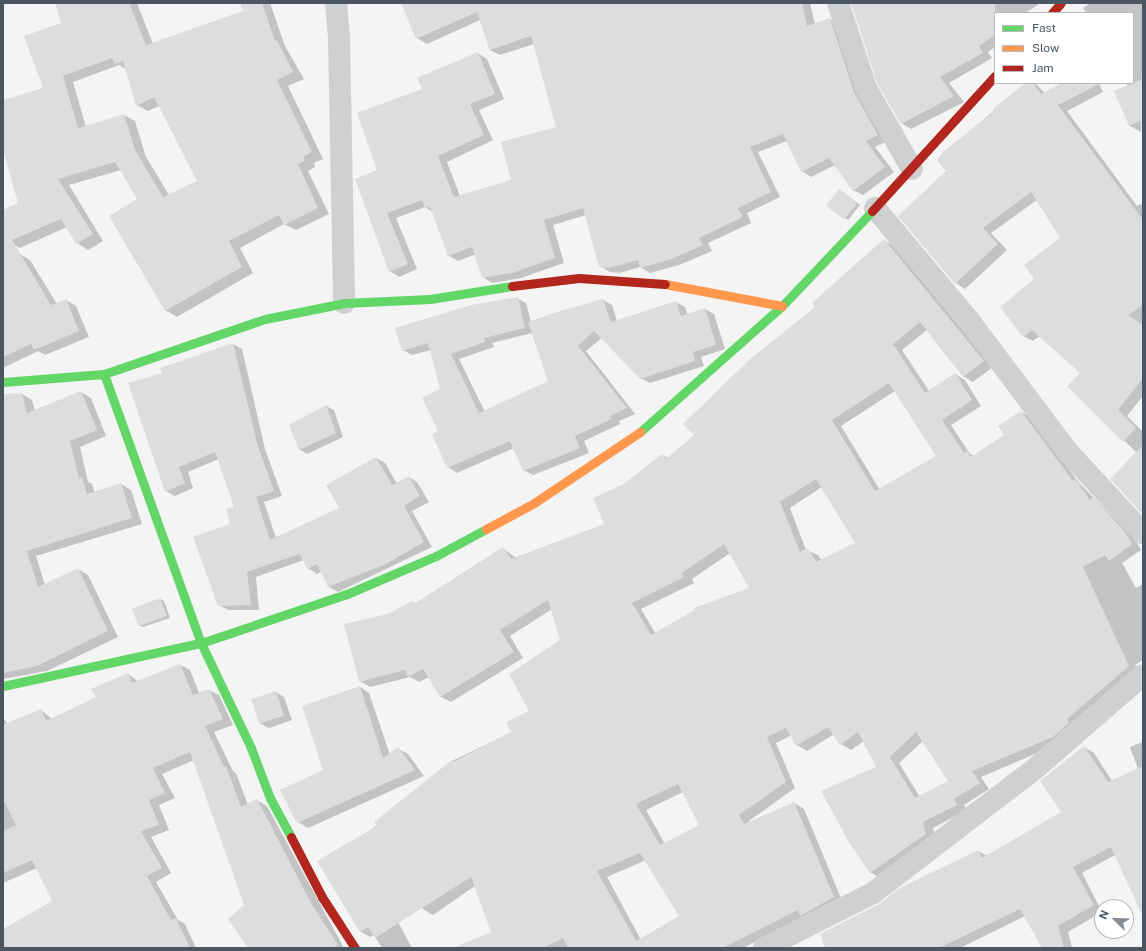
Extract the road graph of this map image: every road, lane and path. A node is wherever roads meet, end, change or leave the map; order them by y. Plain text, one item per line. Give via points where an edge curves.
1 (336, 3) edge
2 (838, 3) edge
3 (1061, 3) edge
4 (1053, 12) edge
5 (994, 77) edge
6 (912, 169) junction
7 (875, 208) junction
8 (344, 303) junction
9 (782, 306) junction
10 (104, 374) junction
11 (3, 382) edge
12 (1143, 533) edge
13 (201, 643) junction
14 (1143, 675) edge
15 (3, 686) edge
16 (355, 948) edge
17 (764, 948) edge

1 - 8 street via 339,38
2 - 6 street via 866,88
3 - 4 street
5 - 6 street
6 - 7 street
7 - 9 street
7 - 12 street via 971,323 1067,451
8 - 9 street via 430,299 515,285 579,278 676,284
8 - 10 street via 265,319
9 - 13 street via 636,435 534,503 436,556 360,588
10 - 11 street
10 - 13 street
13 - 15 street
13 - 16 street via 251,748 270,798 322,897
14 - 17 street via 1037,767 873,893

